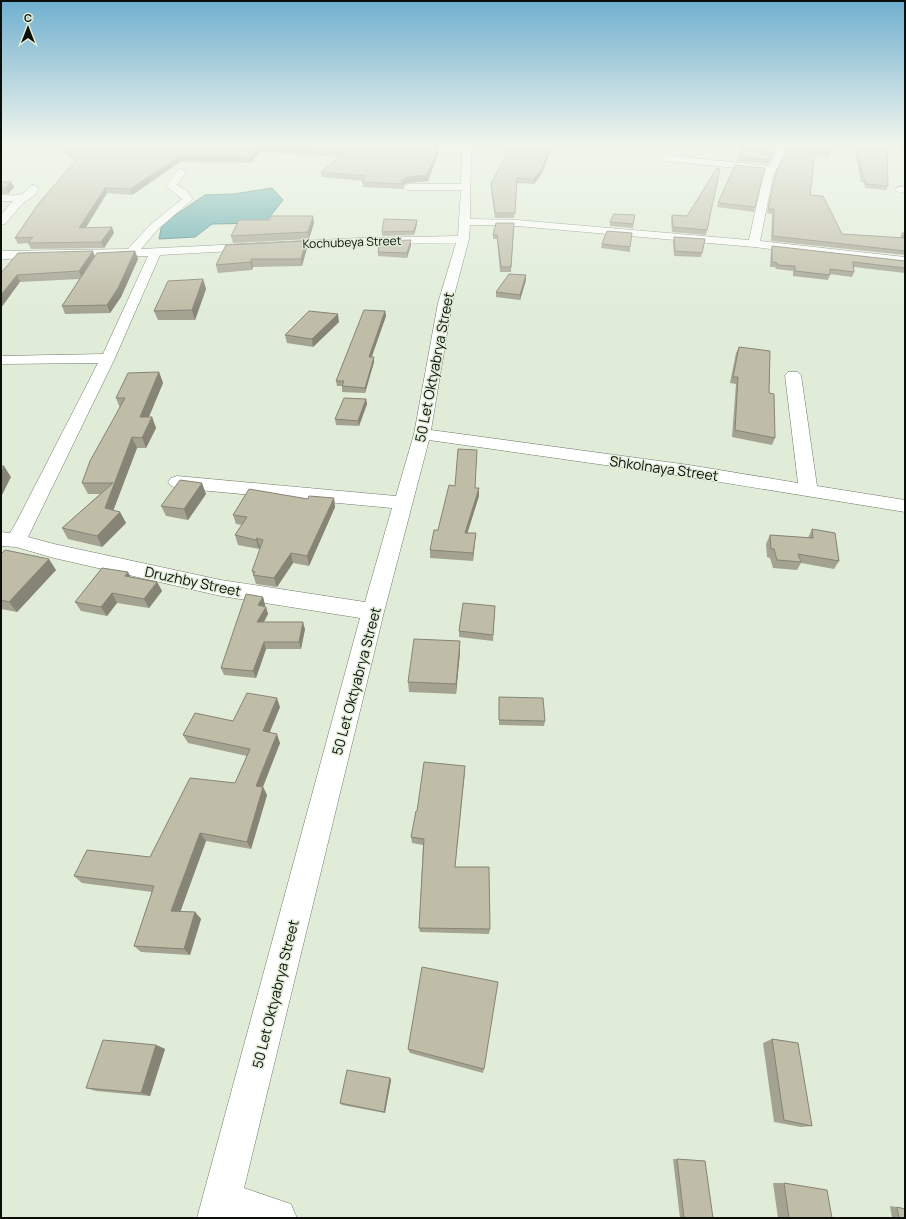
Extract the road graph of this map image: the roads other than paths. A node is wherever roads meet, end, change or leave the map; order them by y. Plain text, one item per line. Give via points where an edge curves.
1 (187, 200) edge
2 (465, 200) edge
3 (763, 200) edge
4 (19, 201) edge
5 (1, 222) edge
6 (464, 230) junction
7 (754, 244) junction
8 (132, 252) junction
9 (156, 252) junction
10 (1, 255) edge
11 (905, 261) edge
12 (108, 358) junction
13 (1, 360) edge
14 (793, 375) dead end
15 (422, 434) junction
16 (177, 482) edge
17 (808, 490) junction
18 (403, 503) junction
19 (905, 506) edge
20 (8, 539) edge
21 (373, 612) junction
22 (219, 1209) edge
23 (277, 1218) edge

1 - 8 street via 154,227
2 - 6 street, 50 Let Oktyabrya Street
3 - 7 street
4 - 5 street
6 - 7 street, Kochubeya Street via 517,223
6 - 9 street, Kochubeya Street via 359,241
6 - 15 street, 50 Let Oktyabrya Street via 445,303
7 - 11 street, Kochubeya Street
8 - 9 street, Kochubeya Street
8 - 10 street, Kochubeya Street
9 - 12 street, Druzhby Street
12 - 13 street
12 - 20 street, Druzhby Street via 27,521
14 - 17 street
15 - 17 street, Shkolnaya Street
15 - 18 street, 50 Let Oktyabrya Street
16 - 18 street
17 - 19 street, Shkolnaya Street
18 - 21 street, 50 Let Oktyabrya Street
20 - 21 street, Druzhby Street via 221,588
21 - 22 street, 50 Let Oktyabrya Street
22 - 23 street

